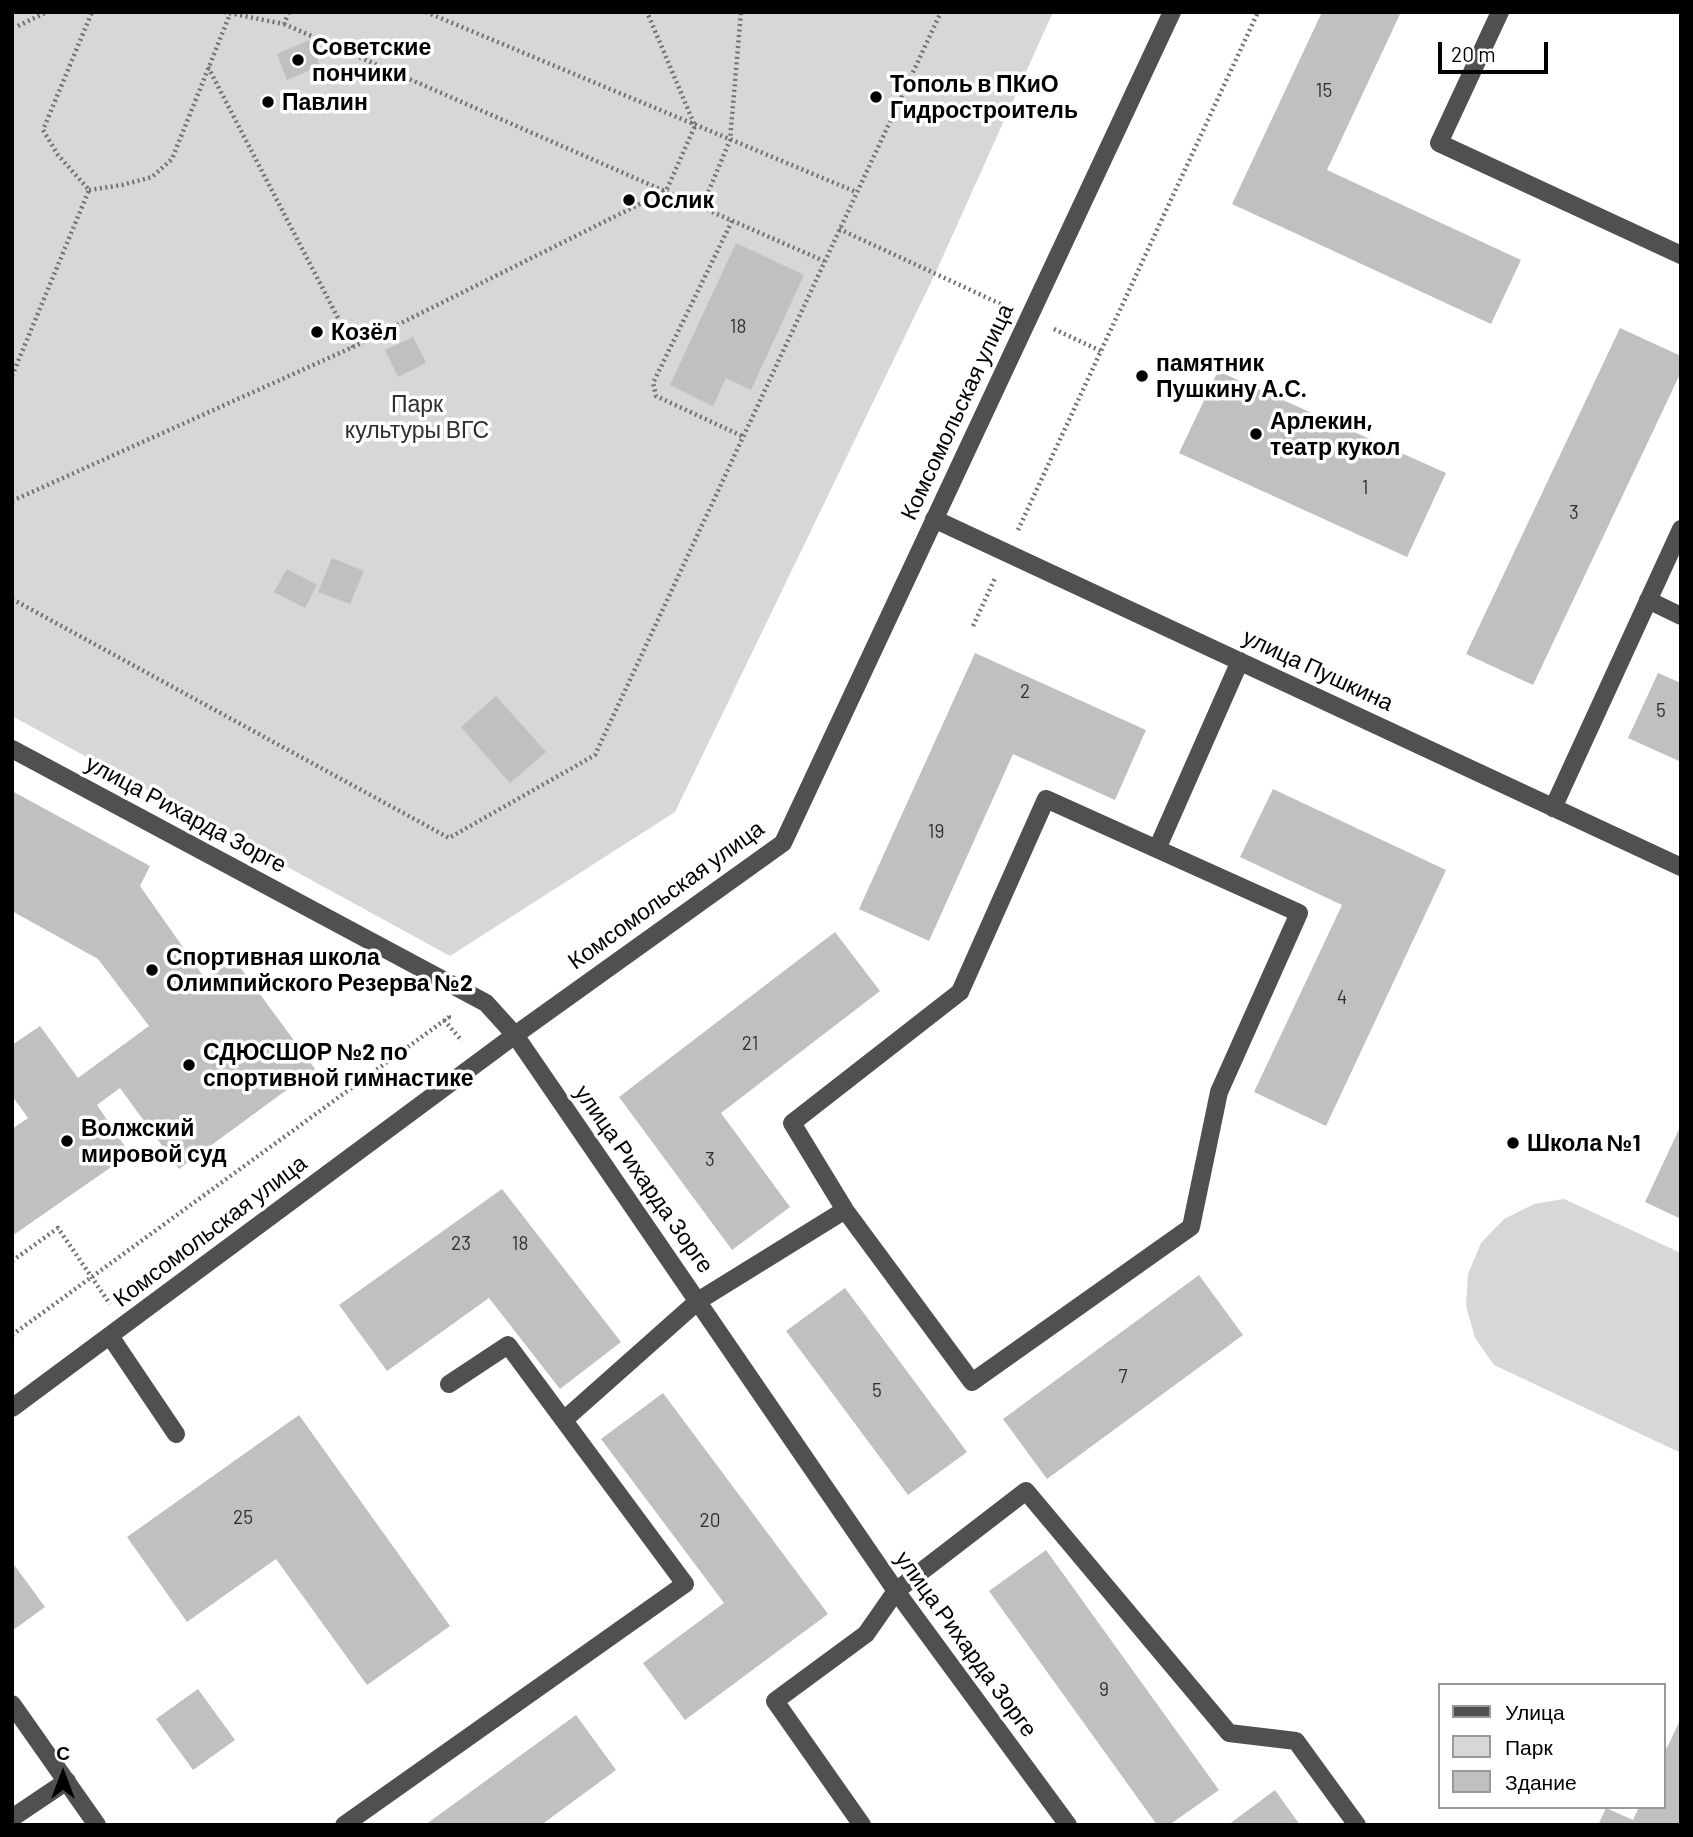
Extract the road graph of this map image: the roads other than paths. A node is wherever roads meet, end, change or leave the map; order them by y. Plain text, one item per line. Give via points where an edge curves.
1 (1172, 12) edge
2 (1500, 12) edge
3 (1681, 255) edge
4 (933, 519) junction
5 (1681, 529) edge
6 (1648, 600) junction
7 (1681, 616) edge
8 (1240, 661) junction
9 (12, 749) edge
10 (1553, 808) junction
11 (1157, 849) junction
12 (1681, 867) edge
13 (515, 1035) junction
14 (845, 1210) junction
15 (698, 1301) junction
16 (117, 1331) junction
17 (449, 1384) dead end
18 (12, 1408) edge
19 (564, 1420) junction
20 (176, 1434) dead end
21 (896, 1591) junction
22 (12, 1703) edge
23 (66, 1781) junction
24 (12, 1818) edge
25 (97, 1825) edge
26 (344, 1825) edge
27 (862, 1825) edge
28 (1068, 1825) edge
29 (1357, 1825) edge

1 - 4 street, Комсомольская улица
2 - 3 street via 1439,143
4 - 8 street, улица Пушкина
4 - 13 street, Комсомольская улица via 783,843
5 - 6 street
6 - 7 street
6 - 10 street
8 - 10 street, улица Пушкина
8 - 11 street
9 - 13 street, улица Рихарда Зорге via 486,1003
10 - 12 street, улица Пушкина
11 - 14 street via 1046,799 960,992 792,1123
11 - 14 street via 1299,913 1219,1092 1191,1227 972,1382
13 - 15 street, улица Рихарда Зорге
13 - 16 street, Комсомольская улица
14 - 15 street
15 - 19 street
15 - 21 street, улица Рихарда Зорге
16 - 18 street, Комсомольская улица
16 - 20 street
17 - 19 street via 508,1345
19 - 26 street via 685,1584
21 - 27 street via 866,1634 775,1701
21 - 28 street, улица Рихарда Зорге
21 - 29 street via 1026,1491 1229,1733 1296,1741
22 - 23 street
23 - 24 street
23 - 25 street

